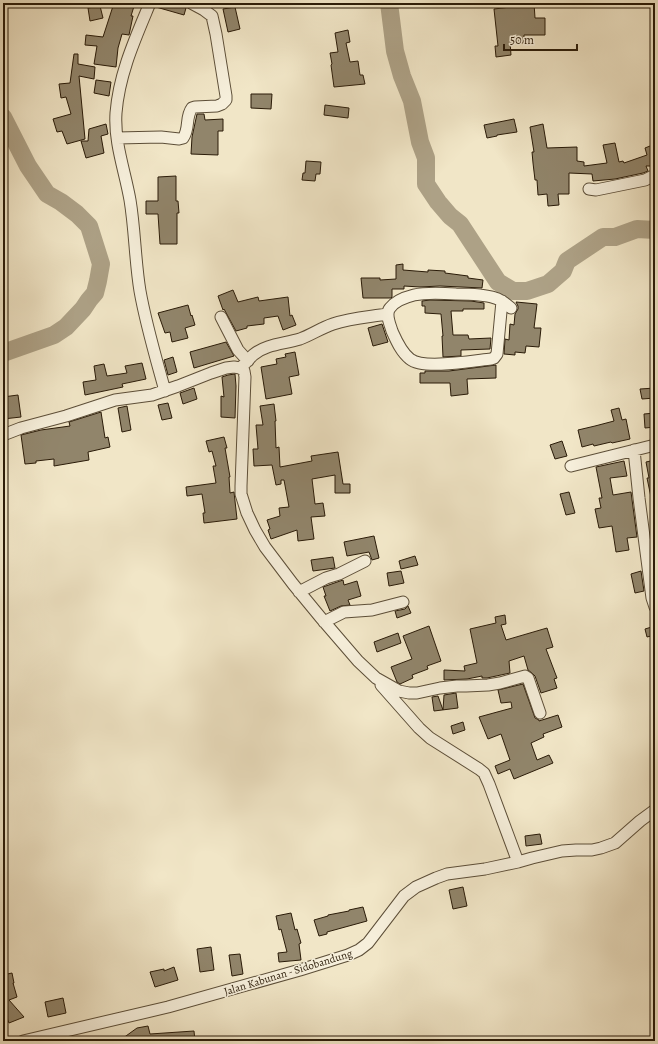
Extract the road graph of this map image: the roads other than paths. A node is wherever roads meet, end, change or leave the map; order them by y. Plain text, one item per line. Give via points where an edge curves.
1 (150, 3) edge
2 (191, 3) edge
3 (117, 138) junction
4 (655, 175) edge
5 (589, 189) dead end
6 (502, 301) junction
7 (511, 308) dead end
8 (388, 314) junction
9 (221, 316) dead end
10 (244, 364) junction
11 (165, 391) junction
12 (3, 435) edge
13 (655, 445) edge
14 (634, 450) junction
15 (571, 466) dead end
16 (651, 558) edge
17 (365, 561) dead end
18 (299, 592) junction
19 (403, 602) dead end
20 (655, 607) edge
21 (324, 622) junction
22 (376, 678) junction
23 (540, 713) dead end
24 (655, 810) edge
25 (518, 862) junction
26 (23, 1041) edge

1 - 3 street via 123,74 116,115
2 - 3 street via 212,16 226,100 218,106 192,108 183,138
3 - 11 street via 131,206 148,329
4 - 5 street via 645,180 596,190
6 - 7 street
6 - 8 street via 486,296 421,294 394,303 388,309
6 - 8 street via 497,354 491,359 428,364 410,360 394,335
8 - 10 street via 335,323 299,340 264,348
9 - 10 street
10 - 11 street via 219,370
10 - 18 street via 241,494 254,530
11 - 12 street via 115,400
13 - 14 street
14 - 15 street
14 - 16 street via 639,498
16 - 20 street via 652,598
17 - 18 street
18 - 21 street
19 - 21 street via 372,610 344,612
21 - 22 street
22 - 23 street via 399,691 417,693 457,686 488,685 525,676 528,678
22 - 25 street via 430,738 484,773
24 - 25 street, Jalan Kabunan - Sidobandung via 612,845 592,850 562,851
25 - 26 street, Jalan Kabunan - Sidobandung via 444,875 416,887 404,896 368,943 348,955 168,1007

